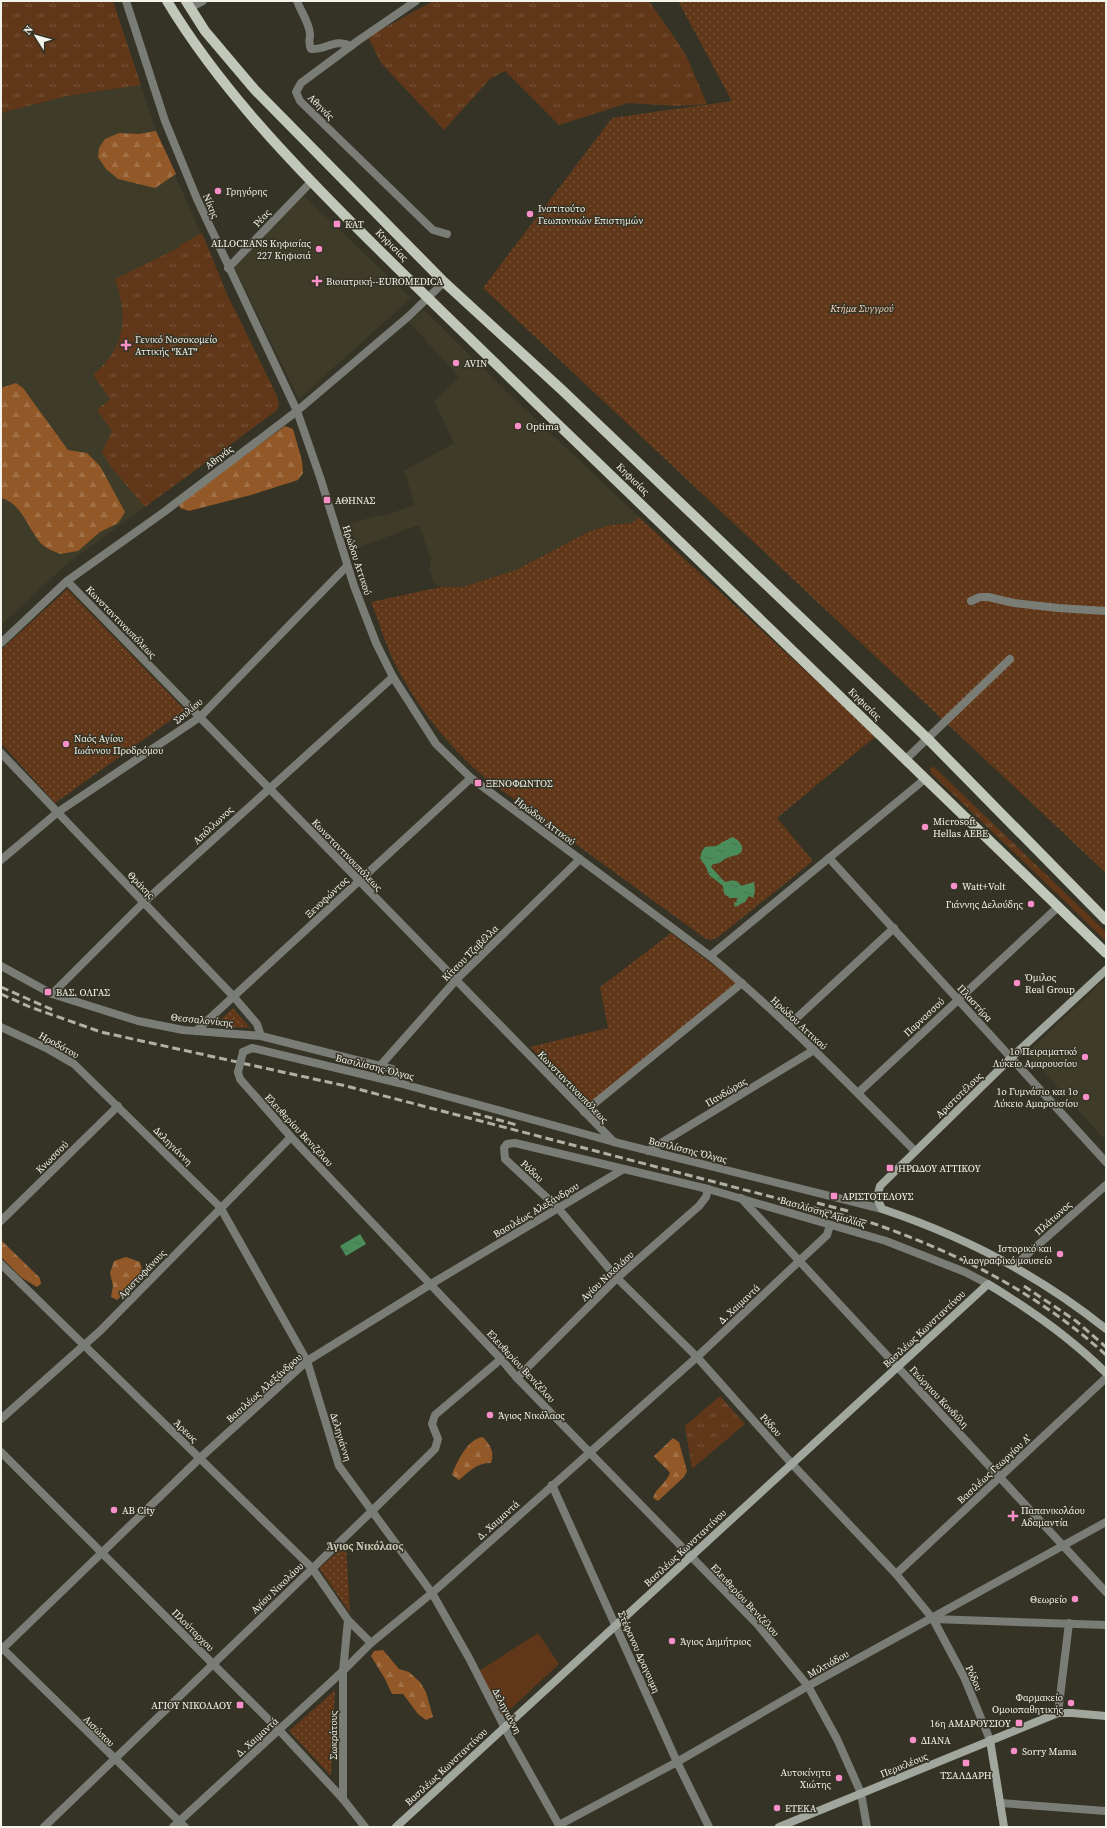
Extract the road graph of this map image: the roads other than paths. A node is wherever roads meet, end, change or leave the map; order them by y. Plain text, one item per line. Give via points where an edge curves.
1 (126, 1) edge
2 (166, 1) edge
3 (203, 1) edge
4 (297, 1) edge
5 (416, 1) edge
6 (188, 4) edge
7 (351, 46) junction
8 (311, 182) junction
9 (447, 234) dead end
10 (228, 268) junction
11 (444, 282) junction
12 (428, 298) junction
13 (297, 411) junction
14 (348, 566) junction
15 (67, 581) junction
16 (971, 601) dead end
17 (1106, 611) edge
18 (1, 643) edge
19 (1010, 659) dead end
20 (392, 677) junction
21 (200, 717) junction
22 (927, 738) junction
23 (1, 753) edge
24 (905, 760) junction
25 (471, 778) junction
26 (925, 779) junction
27 (268, 788) junction
28 (58, 812) junction
29 (829, 858) junction
30 (580, 859) junction
31 (1, 860) edge
32 (359, 881) junction
33 (144, 903) junction
34 (1058, 907) junction
35 (1106, 920) edge
36 (894, 928) junction
37 (1106, 953) edge
38 (710, 956) junction
39 (1, 966) edge
40 (1106, 970) edge
41 (456, 980) junction
42 (742, 983) junction
43 (52, 994) junction
44 (234, 997) junction
45 (958, 999) junction
46 (788, 1026) junction
47 (1, 1028) edge
48 (196, 1031) junction
49 (261, 1036) junction
50 (814, 1050) junction
51 (244, 1052) joint
52 (1012, 1057) junction
53 (380, 1066) junction
54 (399, 1083) junction
55 (858, 1093) junction
56 (118, 1106) junction
57 (584, 1112) junction
58 (291, 1137) junction
59 (614, 1142) junction
60 (504, 1148) joint
61 (648, 1151) junction
62 (915, 1151) junction
63 (1106, 1162) edge
64 (622, 1170) junction
65 (1106, 1185) edge
66 (708, 1189) junction
67 (740, 1198) junction
68 (220, 1207) junction
69 (558, 1208) junction
70 (882, 1209) junction
71 (1, 1221) edge
72 (830, 1225) junction
73 (800, 1262) junction
74 (1, 1264) edge
75 (1014, 1266) junction
76 (617, 1278) junction
77 (431, 1284) junction
78 (988, 1284) junction
79 (1106, 1328) edge
80 (84, 1347) junction
81 (697, 1357) junction
82 (501, 1359) junction
83 (307, 1361) junction
84 (898, 1366) junction
85 (1106, 1373) edge
86 (517, 1378) junction
87 (1106, 1378) edge
88 (1, 1419) edge
89 (589, 1451) junction
90 (1, 1452) edge
91 (200, 1458) junction
92 (792, 1464) junction
93 (999, 1477) junction
94 (552, 1485) junction
95 (372, 1511) junction
96 (1106, 1522) edge
97 (1062, 1546) junction
98 (102, 1552) junction
99 (690, 1557) junction
100 (312, 1568) junction
101 (896, 1574) junction
102 (1106, 1592) edge
103 (432, 1593) junction
104 (933, 1619) junction
105 (348, 1620) junction
106 (1069, 1623) junction
107 (616, 1625) junction
108 (1106, 1625) edge
109 (371, 1643) junction
110 (1, 1648) edge
111 (212, 1664) junction
112 (343, 1671) junction
113 (808, 1686) junction
114 (1058, 1714) junction
115 (1106, 1716) edge
116 (504, 1728) junction
117 (279, 1730) junction
118 (990, 1740) junction
119 (114, 1760) junction
120 (677, 1762) junction
121 (861, 1793) junction
122 (343, 1799) junction
123 (1000, 1803) junction
124 (1106, 1811) edge
125 (182, 1824) edge
126 (560, 1826) edge
127 (44, 1827) edge
128 (173, 1827) edge
129 (365, 1827) edge
130 (396, 1827) edge
131 (709, 1827) edge
132 (779, 1827) edge
133 (867, 1827) edge
134 (1004, 1827) edge

1 - 10 street, Νίκης via 165,121
2 - 8 main road, Κηφισίας via 213,69
3 - 6 street
4 - 7 street via 308,25 308,44 311,49 337,42
5 - 7 street, Αθηνάς
6 - 11 main road, Κηφισίας via 205,31 254,90
7 - 9 street, Αθηνάς via 301,83 296,92 297,97 433,230
8 - 10 street, Ρέας
8 - 12 main road, Κηφισίας
10 - 13 street, Νίκης
11 - 12 street, Αθηνάς
11 - 22 main road, Κηφισίας via 562,390
12 - 13 street, Αθηνάς
12 - 24 main road, Κηφισίας
13 - 14 street, Ηρώδου Αττικού
13 - 15 street, Αθηνάς via 164,512
14 - 20 street, Ηρώδου Αττικού via 376,643
14 - 21 street, Σουλίου
15 - 18 street, Αθηνάς
15 - 21 street, Κωνσταντινουπόλεως
16 - 17 street via 988,597 1050,608
19 - 22 street
20 - 25 street, Ηρώδου Αττικού via 436,744
20 - 27 street, Απόλλωνος
21 - 27 street, Κωνσταντινουπόλεως
21 - 28 street, Σουλίου
22 - 24 street
22 - 35 main road, Κηφισίας
23 - 28 street, Θράκης
24 - 26 main road, Κηφισίας
25 - 30 street, Ηρώδου Αττικού
25 - 32 street, Ξενοφώντος
26 - 29 street
26 - 34 main road, Κηφισίας
27 - 32 street, Κωνσταντινουπόλεως
27 - 33 street, Απόλλωνος
28 - 31 street, Σουλίου
28 - 33 street, Θράκης
29 - 36 street, Πλαστήρα
29 - 38 street
30 - 38 street, Ηρώδου Αττικού
30 - 41 street, Κίτσου Τζαβέλλα
32 - 41 street, Κωνσταντινουπόλεως
32 - 44 street, Ξενοφώντος
33 - 43 street, Απόλλωνος
33 - 44 street, Θράκης
34 - 37 main road, Κηφισίας
34 - 45 street, Παρνασσού
36 - 45 street, Πλαστήρα
36 - 46 street
38 - 42 street, Ηρώδου Αττικού
39 - 43 street, Θεσσαλονίκης
40 - 52 street, Αριστοτέλους
41 - 53 street, Κίτσου Τζαβέλλα
41 - 57 street, Κωνσταντινουπόλεως
42 - 46 street, Ηρώδου Αττικού
42 - 57 street
43 - 48 street, Θεσσαλονίκης via 138,1020
44 - 48 street, Ξενοφώντος
44 - 49 street, Θράκης via 257,1024
45 - 52 street, Πλαστήρα
45 - 55 street, Παρνασσού
46 - 50 street, Ηρώδου Αττικού
47 - 56 street, Ηροδότου via 74,1064
48 - 49 street, Θεσσαλονίκης
49 - 53 street, Θεσσαλονίκης
50 - 55 street, Ηρώδου Αττικού
50 - 61 street, Πανδώρας
51 - 54 street, Βασιλίσσης Όλγας via 252,1048
51 - 58 street, Ελευθερίου Βενιζέλου, bridge via 238,1072 240,1079
52 - 62 street, Αριστοτέλους
52 - 63 street, Πλαστήρα
53 - 54 street, Θεσσαλονίκης via 392,1069
54 - 59 street, Βασιλίσσης Όλγας
55 - 62 street, Ηρώδου Αττικού
56 - 68 street, Δεληγιάννη
56 - 71 street, Κνωσσού
57 - 59 street, Κωνσταντινουπόλεως
58 - 68 street, Αριστοφάνους
58 - 77 street, Ελευθερίου Βενιζέλου
59 - 61 street, Βασιλίσσης Όλγας
60 - 64 street, Βασιλίσσης Αμαλίας via 507,1144 515,1143
60 - 69 street, Ρόδου via 505,1159
61 - 70 street, Βασιλίσσης Όλγας
62 - 70 street, Αριστοτέλους via 880,1186 877,1198
64 - 66 street, Βασιλίσσης Αμαλίας
64 - 69 street, Βασιλέως Αλεξάνδρου
65 - 75 street, Πλάτωνος
66 - 67 street, Βασιλίσσης Αμαλίας
66 - 76 street, Αγίου Νικολάου via 706,1198 699,1206
67 - 72 street, Βασιλίσσης Αμαλίας
67 - 73 street, Γεώργιου Κονδύλη
68 - 80 street, Αριστοφάνους
68 - 83 street, Δεληγιάννη
69 - 76 street, Ρόδου
69 - 77 street, Βασιλέως Αλεξάνδρου
70 - 75 street, Βασιλίσσης Όλγας via 946,1233
72 - 73 street, Δ. Χαιμαντά via 827,1235
72 - 78 street, Βασιλίσσης Αμαλίας via 886,1241 965,1272
73 - 81 street, Δ. Χαιμαντά
73 - 84 street, Γεώργιου Κονδύλη
74 - 80 street, Άρεως
75 - 79 street, Βασιλίσσης Όλγας via 1067,1298
76 - 81 street, Ρόδου
76 - 86 street, Αγίου Νικολάου
77 - 82 street, Ελευθερίου Βενιζέλου
77 - 83 street, Βασιλέως Αλεξάνδρου
78 - 84 street, Βασιλέως Κωνσταντίνου
78 - 85 street, Βασιλίσσης Αμαλίας via 1058,1329
80 - 88 street, Αριστοφάνους
80 - 91 street, Άρεως
81 - 89 street, Δ. Χαιμαντά
81 - 92 street, Ρόδου
82 - 86 street, Ελευθερίου Βενιζέλου
82 - 95 street, Αγίου Νικολάου via 435,1415 432,1424 438,1439 435,1449
83 - 91 street, Βασιλέως Αλεξάνδρου
83 - 95 street, Δεληγιάννη via 339,1466
84 - 92 street, Βασιλέως Κωνσταντίνου
84 - 93 street, Γεώργιου Κονδύλη
86 - 89 street, Ελευθερίου Βενιζέλου
87 - 93 street, Βασιλέως Γεωργίου Α'
89 - 94 street, Δ. Χαιμαντά
89 - 99 street, Ελευθερίου Βενιζέλου
90 - 98 street, Πλούταρχου
91 - 98 street, Βασιλέως Αλεξάνδρου
91 - 100 street, Άρεως
92 - 99 street, Βασιλέως Κωνσταντίνου
92 - 101 street, Ρόδου
93 - 97 street, Γεώργιου Κονδύλη
93 - 101 street, Βασιλέως Γεωργίου Α'
94 - 103 street, Δ. Χαιμαντά
94 - 107 street, Στέφανου Δραγουμη
95 - 100 street, Αγίου Νικολάου
95 - 103 street, Δεληγιάννη
96 - 97 street, Μιλτιάδου
97 - 102 street, Γεώργιου Κονδύλη
97 - 104 street, Μιλτιάδου
98 - 110 street, Βασιλέως Αλεξάνδρου
98 - 111 street, Πλούταρχου
99 - 107 street, Βασιλέως Κωνσταντίνου
99 - 113 street, Ελευθερίου Βενιζέλου via 758,1625
100 - 105 street, Άρεως
100 - 111 street, Αγίου Νικολάου
101 - 104 street, Ρόδου
103 - 109 street, Δ. Χαιμαντά
103 - 116 street, Δεληγιάννη via 469,1658
104 - 106 street
104 - 113 street, Μιλτιάδου
104 - 118 street, Ρόδου via 964,1677
105 - 109 street, Άρεως
105 - 112 street
106 - 108 street
106 - 114 street
107 - 116 street, Βασιλέως Κωνσταντίνου
107 - 120 street, Στέφανου Δραγουμη
109 - 112 street, Δ. Χαιμαντά
110 - 119 street, Αισώπου
111 - 117 street, Πλούταρχου
111 - 119 street, Αγίου Νικολάου
112 - 117 street, Δ. Χαιμαντά
112 - 122 street, Σωκράτους
113 - 120 street, Μιλτιάδου
113 - 121 street, Ελευθερίου Βενιζέλου via 837,1739
114 - 115 street, Περικλέους
114 - 118 street, Περικλέους
116 - 126 street, Δεληγιάννη
116 - 130 street, Βασιλέως Κωνσταντίνου
117 - 122 street, Πλούταρχου
117 - 125 street, Δ. Χαιμαντά
118 - 121 street, Περικλέους
118 - 123 street
119 - 125 street, Αισώπου
119 - 127 street, Αγίου Νικολάου
120 - 126 street, Μιλτιάδου
120 - 131 street, Στέφανου Δραγουμη
121 - 132 street, Περικλέους
121 - 133 street, Ελευθερίου Βενιζέλου
122 - 129 street, Πλούταρχου
123 - 124 street
123 - 134 street
125 - 128 street, Δ. Χαιμαντά

